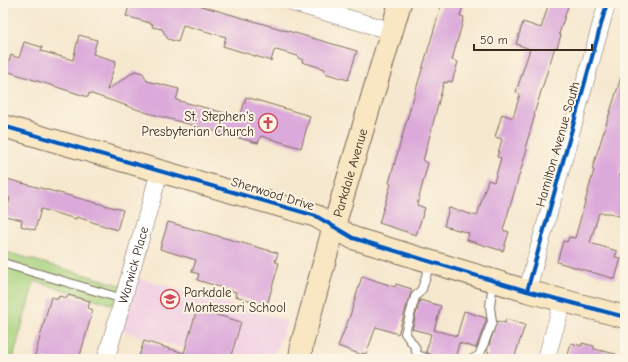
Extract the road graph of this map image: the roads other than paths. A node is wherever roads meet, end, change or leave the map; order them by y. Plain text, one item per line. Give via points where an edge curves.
1 (294, 3) edge
2 (400, 3) edge
3 (607, 3) edge
4 (392, 31) junction
5 (3, 126) edge
6 (160, 170) junction
7 (334, 226) junction
8 (430, 262) junction
9 (3, 263) edge
10 (493, 280) junction
11 (527, 290) junction
12 (124, 299) junction
13 (563, 301) junction
14 (625, 317) edge
15 (299, 354) edge
16 (106, 359) edge
17 (429, 359) edge
18 (472, 359) edge
19 (546, 359) edge

1 - 4 street
2 - 4 street, Parkdale Avenue
3 - 11 street, Hamilton Avenue South
4 - 7 street, Parkdale Avenue
5 - 6 street, Sherwood Drive
6 - 7 street, Sherwood Drive via 316,216
6 - 12 street, Warwick Place
7 - 8 street, Sherwood Drive via 353,238
7 - 15 street, Parkdale Avenue
8 - 10 street, Sherwood Drive
8 - 17 lane via 422,289 415,297 405,333 415,347 417,355
9 - 12 lane
10 - 11 street, Sherwood Drive
10 - 18 lane via 490,307 492,322 479,356
11 - 13 street, Sherwood Drive
12 - 16 street, Warwick Place
13 - 14 street, Sherwood Drive
13 - 19 street

